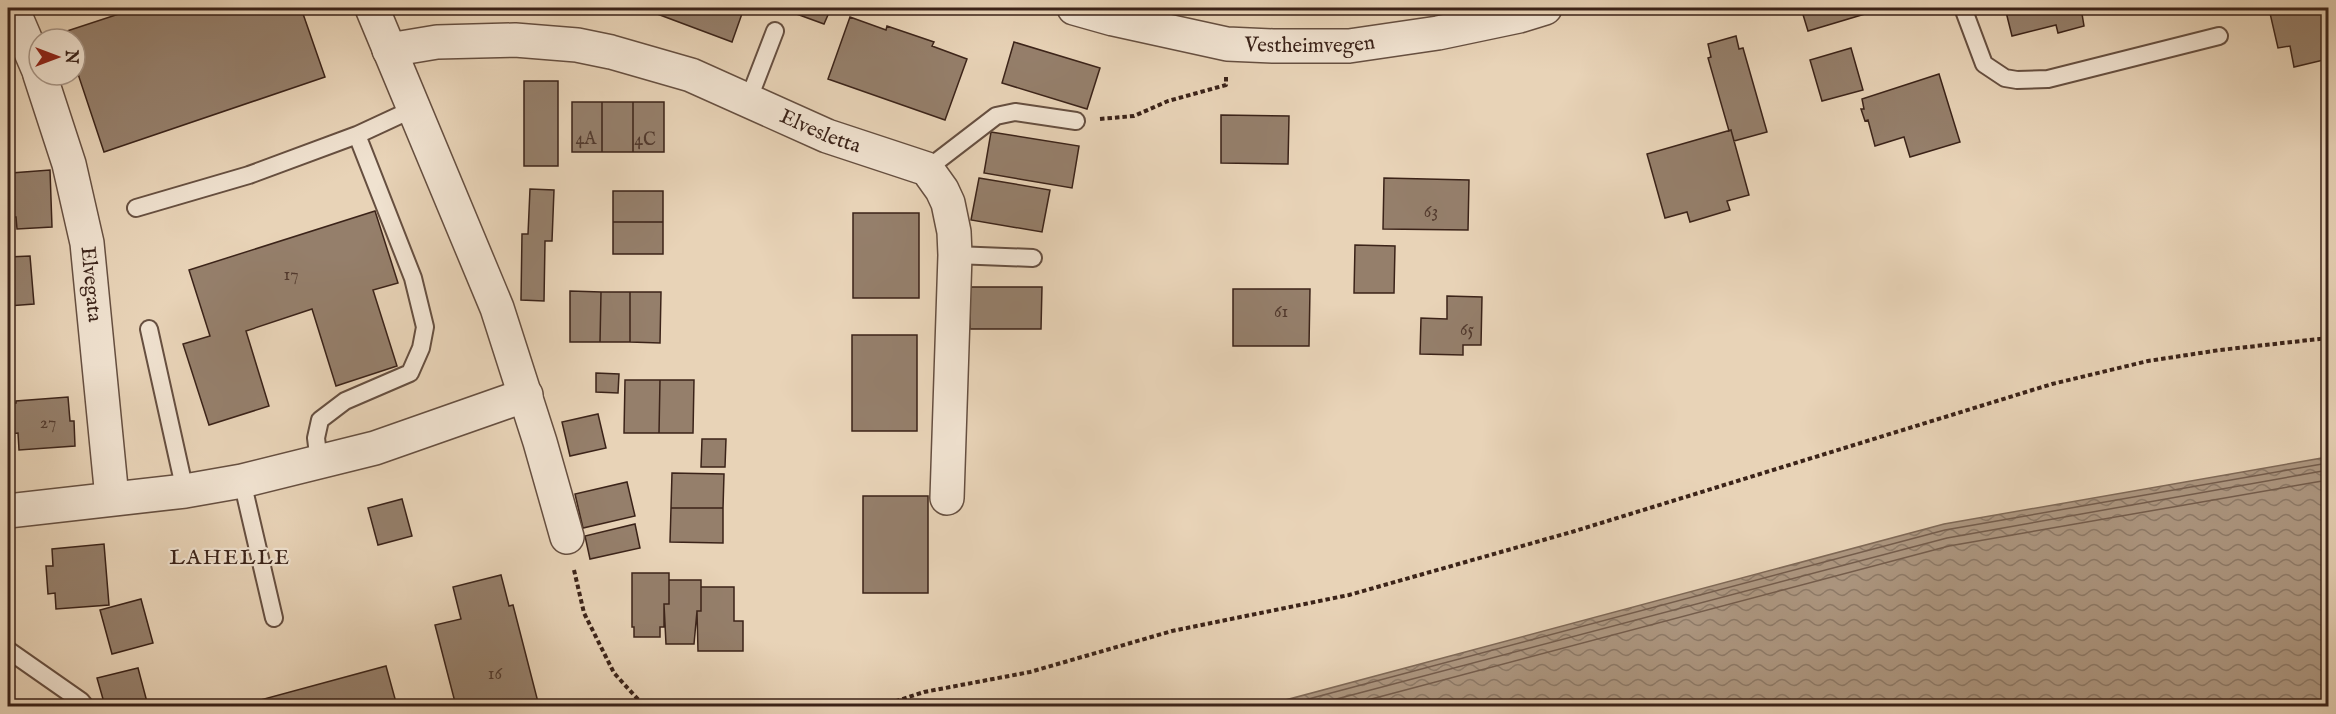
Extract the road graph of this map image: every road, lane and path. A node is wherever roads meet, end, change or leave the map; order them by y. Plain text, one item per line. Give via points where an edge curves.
1 (12, 8) edge
2 (372, 8) edge
3 (1074, 8) edge
4 (1545, 8) edge
5 (1963, 8) edge
6 (775, 31) dead end
7 (2219, 36) dead end
8 (27, 43) edge
9 (1227, 44) junction
10 (389, 50) junction
11 (44, 87) edge
12 (748, 101) junction
13 (413, 110) junction
14 (1076, 121) joint
15 (357, 135) junction
16 (927, 169) junction
17 (136, 208) dead end
18 (955, 255) junction
19 (1034, 258) dead end
20 (149, 329) dead end
21 (2328, 338) edge
22 (525, 394) junction
23 (319, 462) junction
24 (242, 481) junction
25 (185, 491) junction
26 (112, 498) junction
27 (947, 498) dead end
28 (8, 511) edge
29 (567, 537) joint
30 (274, 618) dead end
31 (8, 650) edge
32 (85, 706) edge
33 (644, 706) edge
34 (882, 706) edge

1 - 8 street, Elvegata
2 - 10 street
3 - 9 street, Vestheimvegen
4 - 9 street, Vestheimvegen via 1438,33 1349,46
5 - 7 lane via 1984,64 2005,78 2017,80 2048,79
6 - 12 lane
9 - 14 path via 1226,85 1168,101 1134,117
10 - 12 street, Elvesletta via 437,42 515,40 577,45 681,71
10 - 13 street
11 - 26 street, Elvegata via 69,164 87,243
12 - 16 street, Elvesletta via 827,136
13 - 15 lane
13 - 22 street via 497,309
14 - 16 lane via 1015,112 996,116
15 - 17 lane via 249,175
15 - 23 lane via 413,278 425,327 410,373 345,401 320,420 316,438
16 - 18 street via 948,203
18 - 19 lane
18 - 27 street
20 - 25 lane
21 - 34 path via 2148,361 2052,384 1575,531 1349,595 1172,631 1030,672 924,692
22 - 23 street via 375,448
22 - 29 street
23 - 24 street
24 - 25 street
24 - 30 lane
25 - 26 street
26 - 28 street
29 - 33 path via 584,613 614,673
31 - 32 lane

